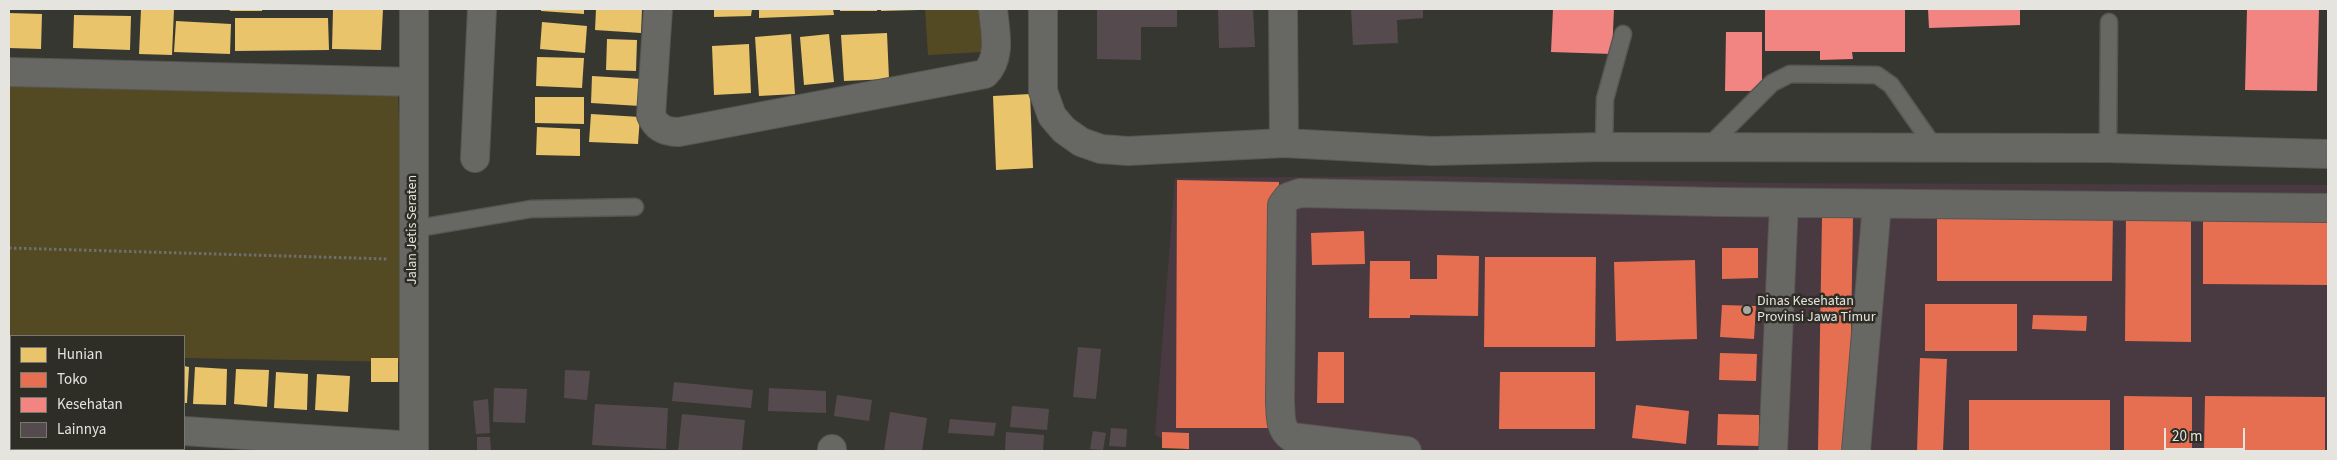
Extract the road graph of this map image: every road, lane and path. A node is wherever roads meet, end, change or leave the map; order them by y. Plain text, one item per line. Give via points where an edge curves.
1 (414, 9) edge
2 (482, 9) edge
3 (658, 9) edge
4 (993, 9) edge
5 (1043, 9) edge
6 (1283, 9) edge
7 (2109, 22) dead end
8 (1623, 34) dead end
9 (9, 72) edge
10 (413, 82) junction
11 (1284, 143) junction
12 (1604, 147) junction
13 (1707, 148) junction
14 (1935, 148) junction
15 (2108, 148) junction
16 (2328, 154) edge
17 (475, 158) dead end
18 (1784, 203) junction
19 (1877, 204) junction
20 (635, 207) dead end
21 (2328, 208) edge
22 (414, 229) junction
23 (9, 248) edge
24 (386, 259) dead end
25 (185, 431) edge
26 (414, 448) edge
27 (1407, 451) edge
28 (1773, 451) edge
29 (1856, 451) edge

1 - 10 street, Jalan Jetis Seraten
2 - 17 street
3 - 4 street via 651,115 659,128 679,132 985,74 993,66 996,56
5 - 11 street via 1042,90 1052,116 1080,142 1101,149 1128,151
6 - 11 street
7 - 15 lane
8 - 12 lane via 1605,99
9 - 10 street
10 - 22 street, Jalan Jetis Seraten
11 - 12 street via 1432,151
12 - 13 street
13 - 14 street
13 - 14 lane via 1772,82 1790,74 1876,75 1891,85
14 - 15 street
15 - 16 street
18 - 19 street
18 - 27 street via 1300,193 1288,197 1282,205 1280,401 1284,430 1291,438
18 - 28 street
19 - 21 street
19 - 29 street
20 - 22 lane via 541,208
22 - 26 street, Jalan Jetis Seraten
23 - 24 path
25 - 26 street

